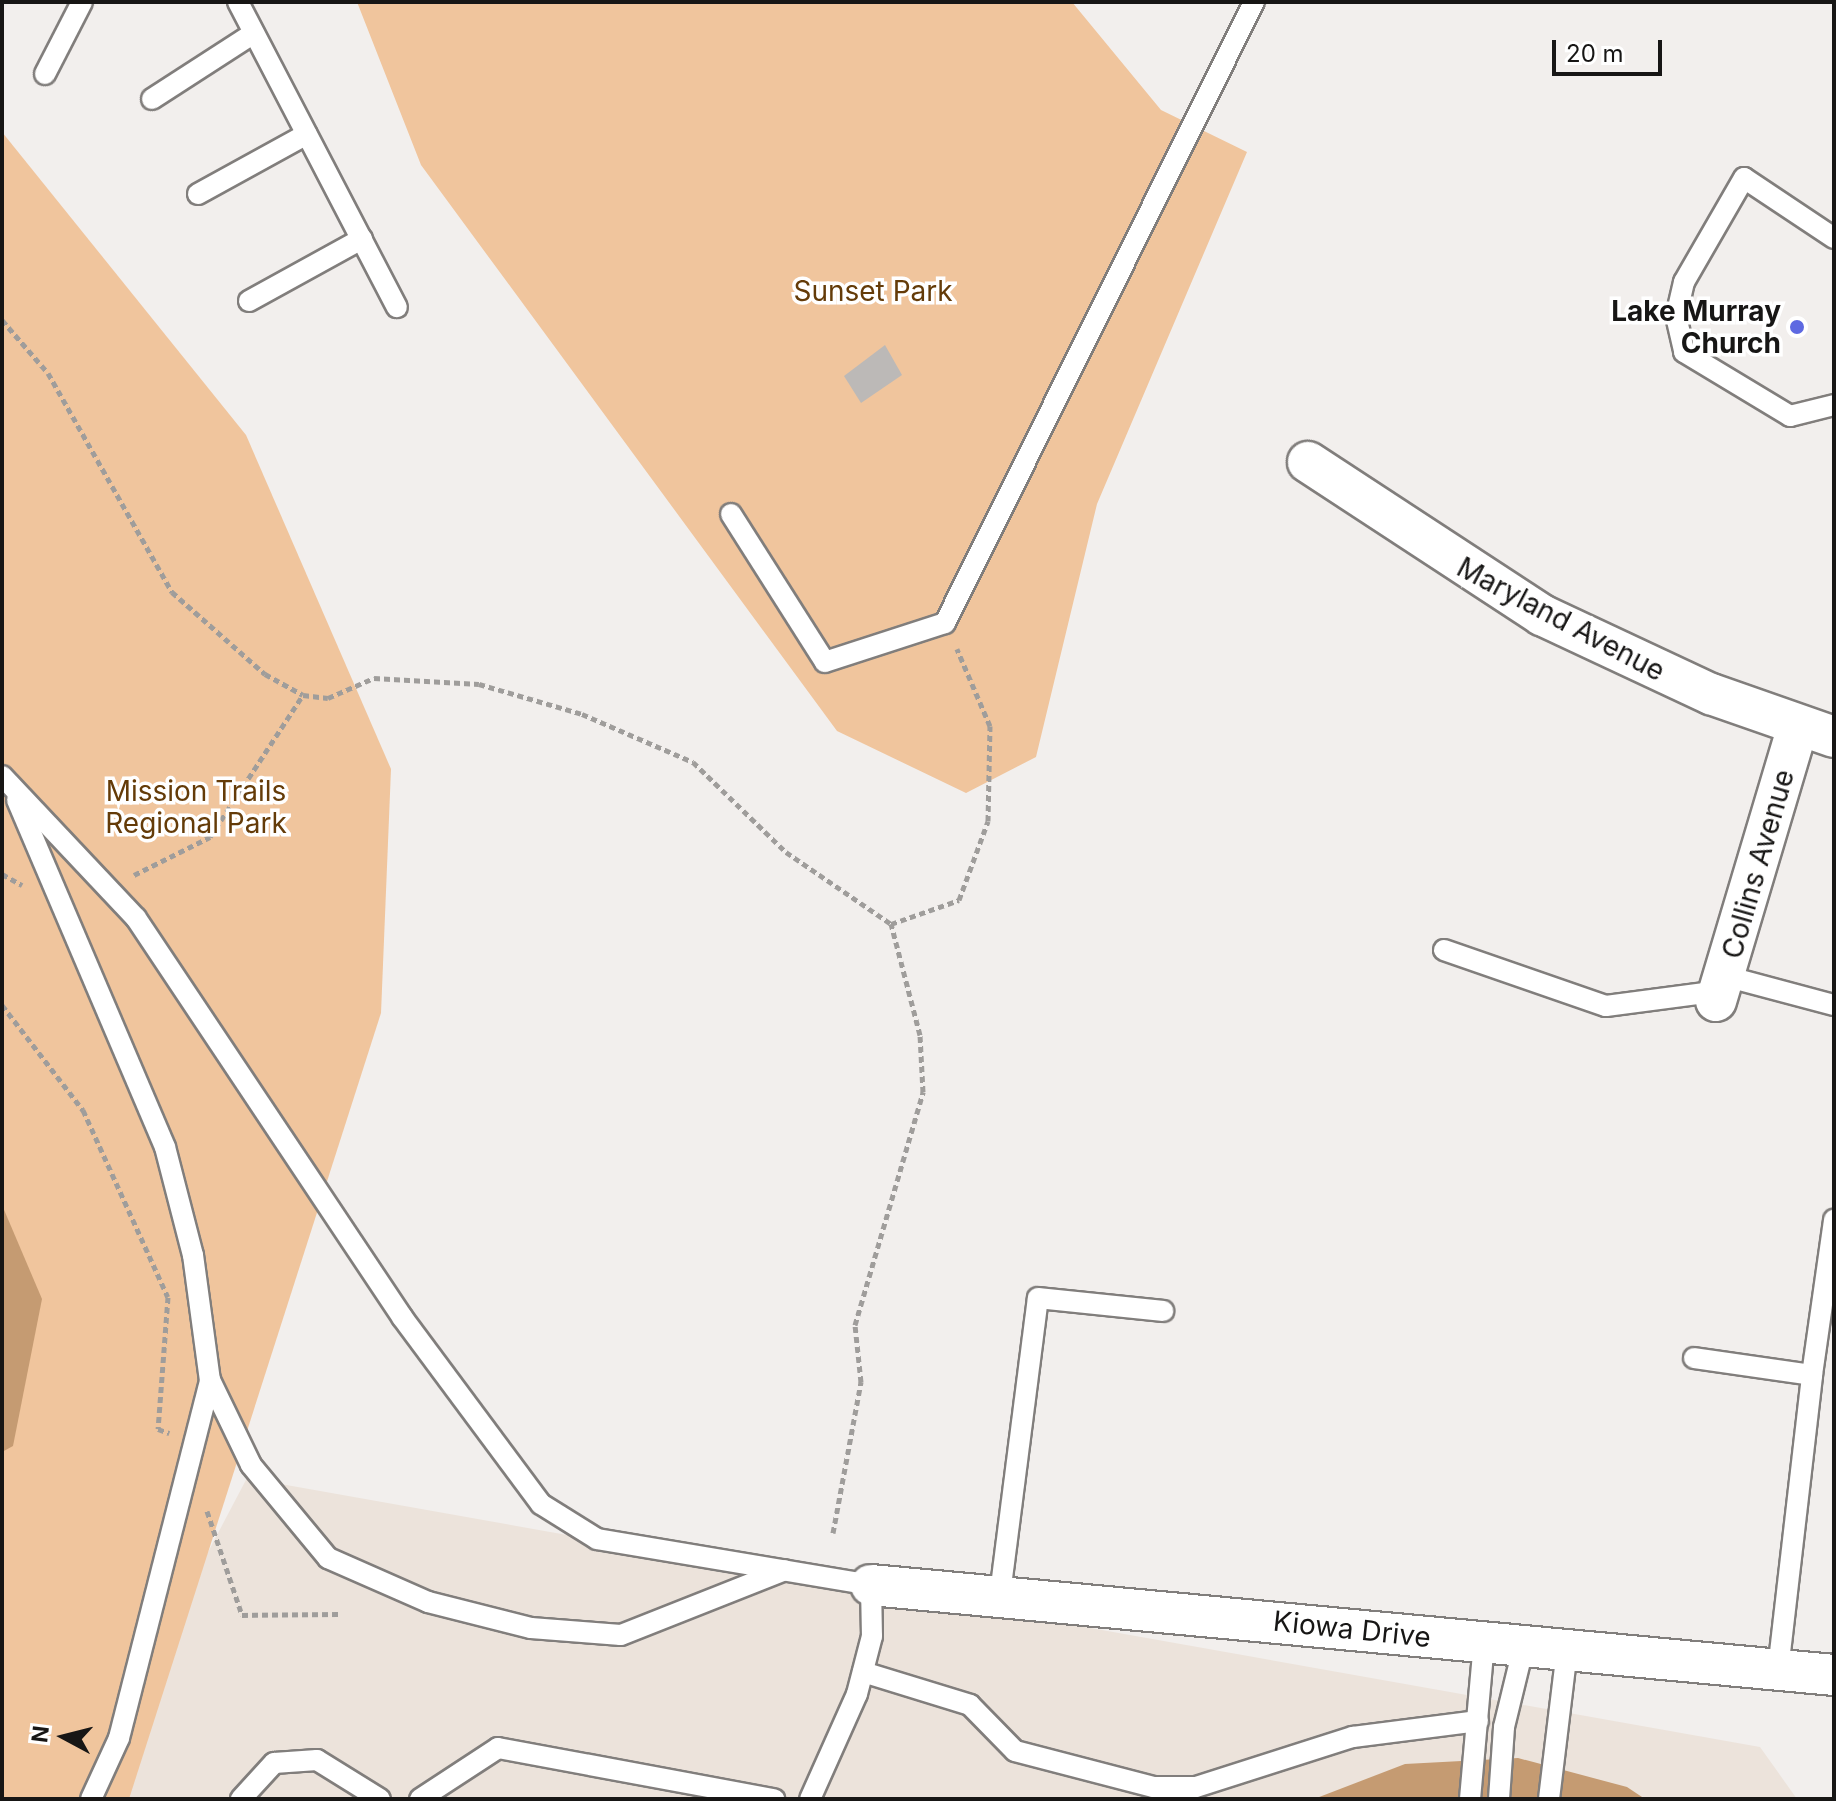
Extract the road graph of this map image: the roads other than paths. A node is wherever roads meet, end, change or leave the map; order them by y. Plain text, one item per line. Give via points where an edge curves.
1 (82, 2) edge
2 (238, 2) edge
3 (1254, 2) edge
4 (254, 33) junction
5 (45, 74) dead end
6 (152, 99) dead end
7 (307, 134) junction
8 (198, 194) dead end
9 (1834, 238) edge
10 (362, 239) junction
11 (249, 301) dead end
12 (397, 307) dead end
13 (1834, 405) edge
14 (1308, 462) dead end
15 (731, 514) dead end
16 (1816, 731) edge
17 (6, 782) edge
18 (1444, 950) dead end
19 (1720, 989) junction
20 (1834, 1005) edge
21 (1834, 1220) edge
22 (1163, 1311) dead end
23 (1694, 1358) dead end
24 (1812, 1375) junction
25 (210, 1380) junction
26 (785, 1570) junction
27 (871, 1585) junction
28 (1000, 1594) junction
29 (1484, 1642) junction
30 (1524, 1645) junction
31 (1567, 1650) junction
32 (1778, 1670) junction
33 (863, 1672) junction
34 (1834, 1675) edge
35 (1478, 1721) junction
36 (91, 1799) edge
37 (241, 1799) edge
38 (380, 1799) edge
39 (420, 1799) edge
40 (774, 1799) edge
41 (810, 1799) edge
42 (1470, 1799) edge
43 (1499, 1799) edge
44 (1549, 1799) edge

1 - 5 lane
2 - 4 lane
3 - 15 lane via 945,623 825,662
4 - 6 lane
4 - 7 lane
7 - 8 lane
7 - 10 lane
9 - 13 lane via 1744,178 1684,282 1676,316 1684,352 1790,416
10 - 11 lane
10 - 12 lane
14 - 16 street, Maryland Avenue via 1542,615
16 - 19 street, Collins Avenue
17 - 25 lane via 165,1147 193,1255
17 - 26 lane via 136,918 402,1317 541,1504 597,1539
18 - 19 lane via 1606,1006
19 - 20 lane
21 - 24 lane
22 - 28 lane via 1038,1298
23 - 24 lane
24 - 32 lane
25 - 26 lane via 251,1465 328,1558 428,1602 531,1628 621,1635
25 - 36 lane via 119,1738
26 - 27 lane
27 - 28 street, Kiowa Drive
27 - 33 lane via 872,1636
28 - 29 street, Kiowa Drive
29 - 30 street, Kiowa Drive
29 - 35 lane
30 - 31 street, Kiowa Drive
30 - 43 lane via 1504,1727
31 - 32 street, Kiowa Drive
31 - 44 lane
32 - 34 street, Kiowa Drive
33 - 35 lane via 970,1705 1015,1751 1153,1787 1196,1787 1353,1737
33 - 41 lane
35 - 42 lane
37 - 38 lane via 274,1763 317,1760
39 - 40 lane via 498,1748

